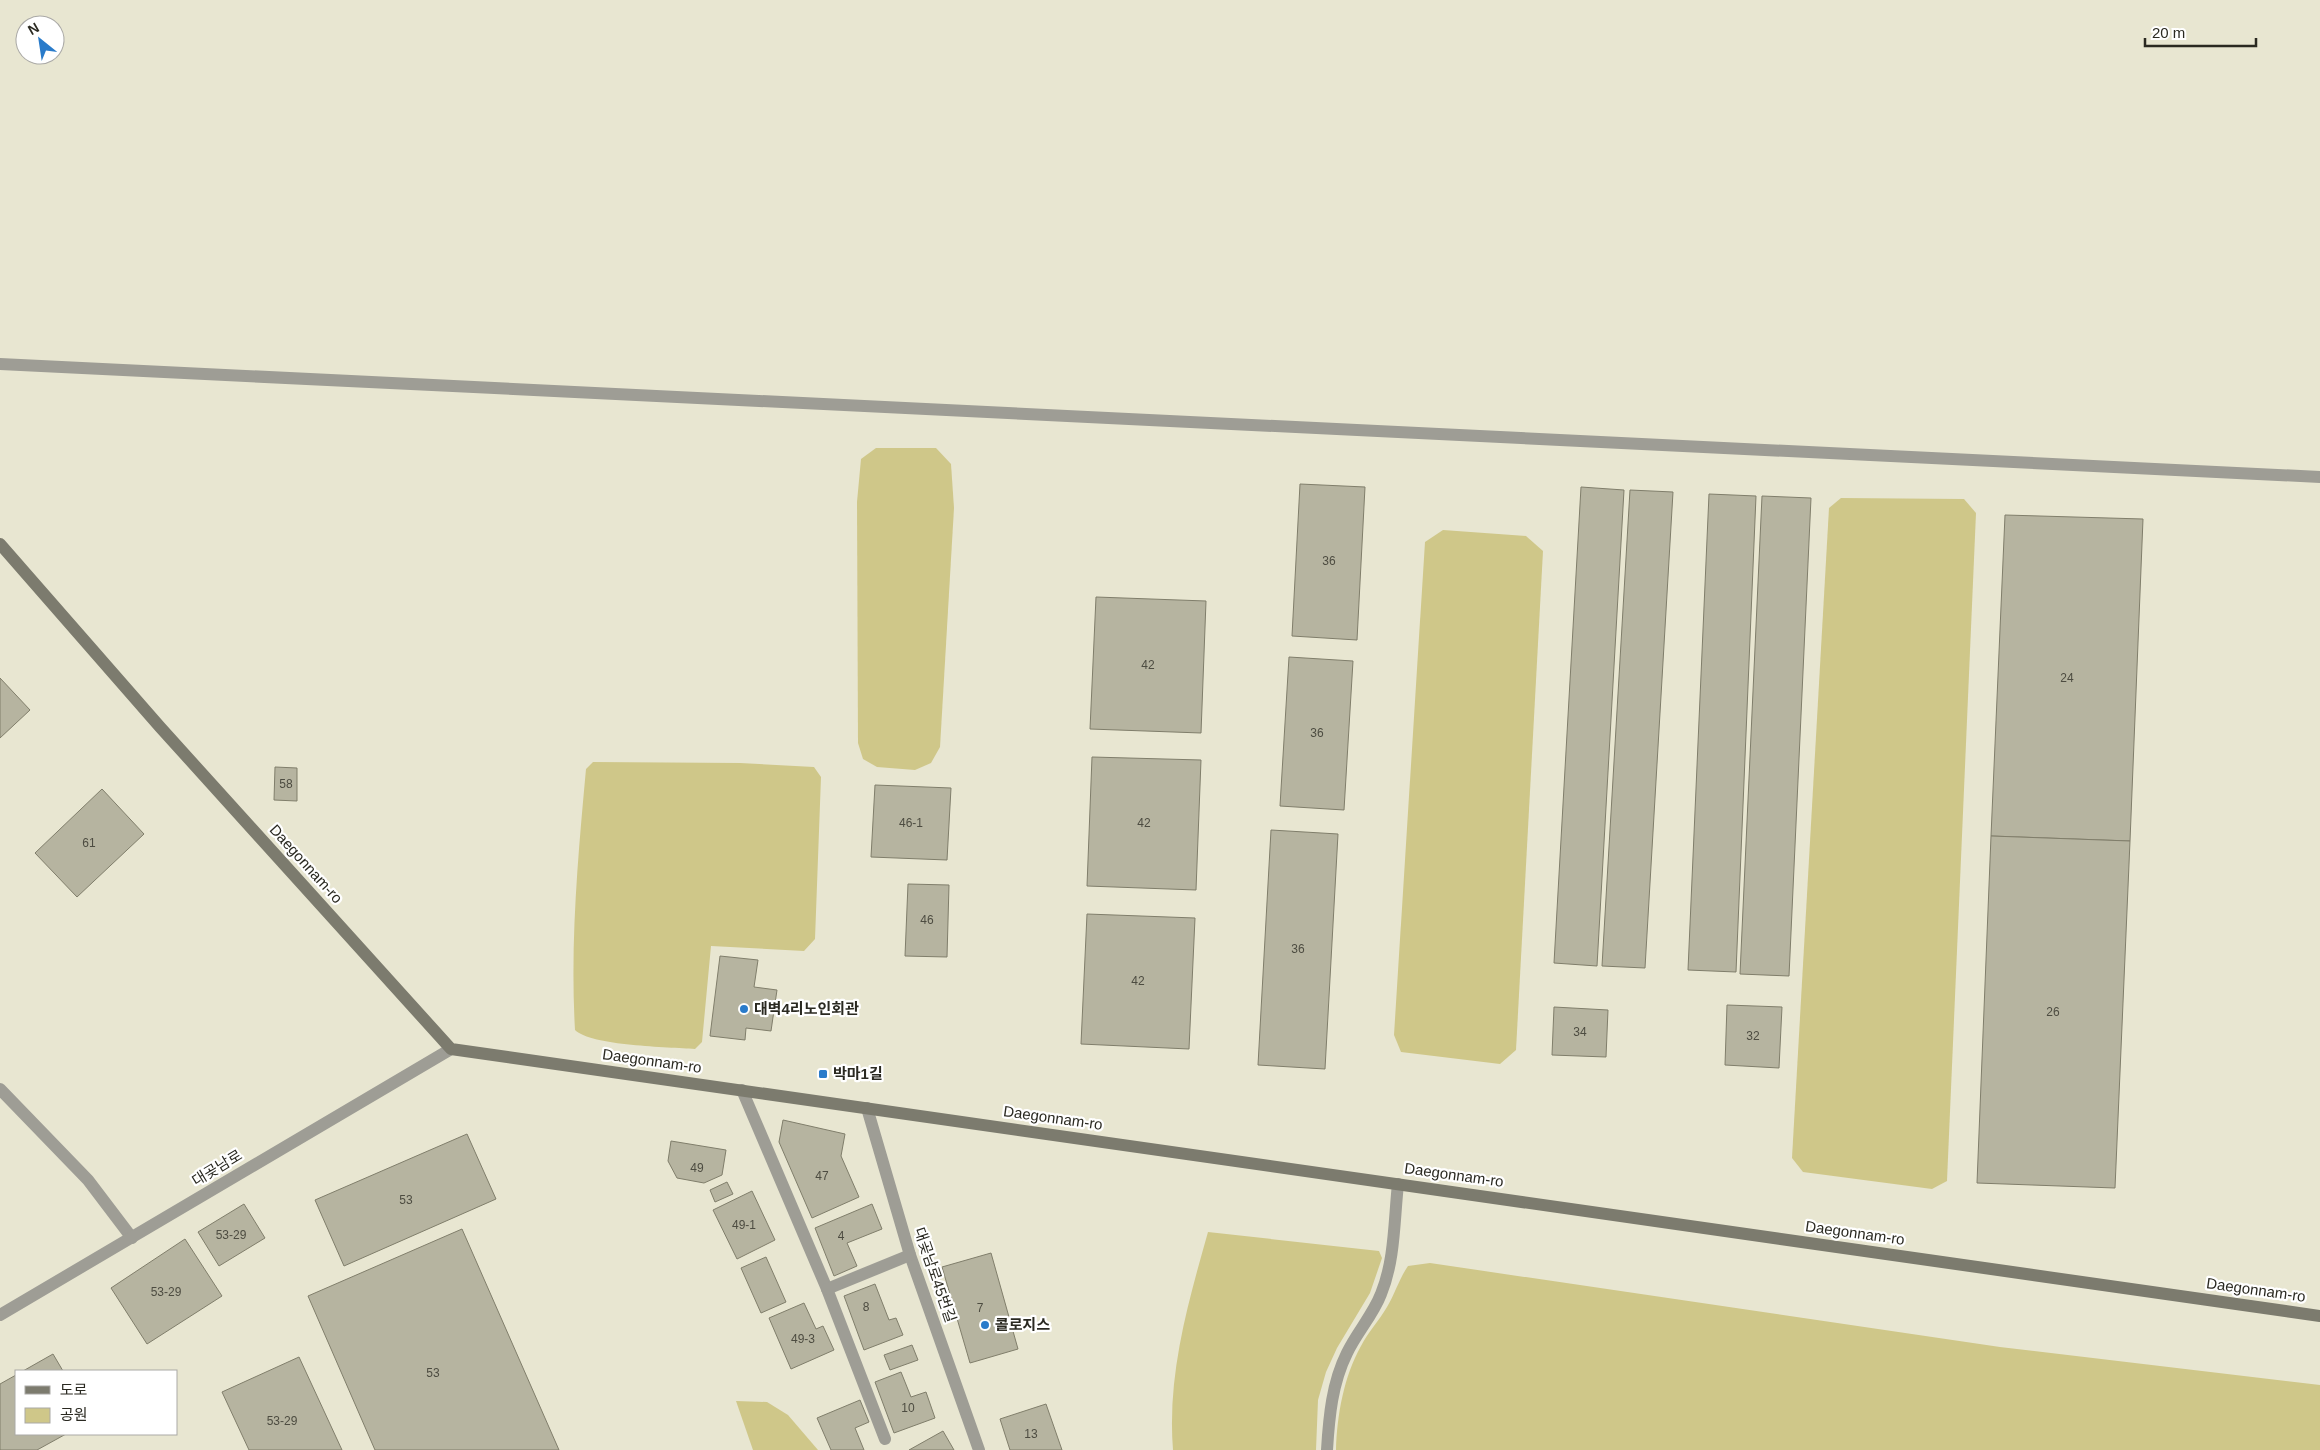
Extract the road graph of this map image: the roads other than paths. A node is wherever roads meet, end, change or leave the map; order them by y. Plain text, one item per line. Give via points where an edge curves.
1 (0, 364) edge
2 (2320, 478) edge
3 (0, 544) edge
4 (451, 1049) junction
5 (0, 1089) edge
6 (742, 1090) junction
7 (867, 1108) junction
8 (1398, 1184) junction
9 (132, 1238) junction
10 (910, 1255) junction
11 (826, 1289) junction
12 (0, 1315) edge
13 (2320, 1316) edge
14 (884, 1439) dead end
15 (979, 1450) edge
16 (1327, 1450) edge

1 - 2 street
3 - 4 street, Daegonnam-ro via 153,720
4 - 6 street, Daegonnam-ro
4 - 9 street, 대곶남로
5 - 9 street via 88,1180
6 - 7 street, Daegonnam-ro
6 - 11 street
7 - 8 street, Daegonnam-ro
7 - 10 street, 대곶남로45번길
8 - 13 street, Daegonnam-ro
8 - 16 street via 1389,1271 1371,1316 1347,1353 1335,1385 1328,1420
9 - 12 street, 대곶남로
10 - 11 street
10 - 15 street, 대곶남로45번길
11 - 14 street

